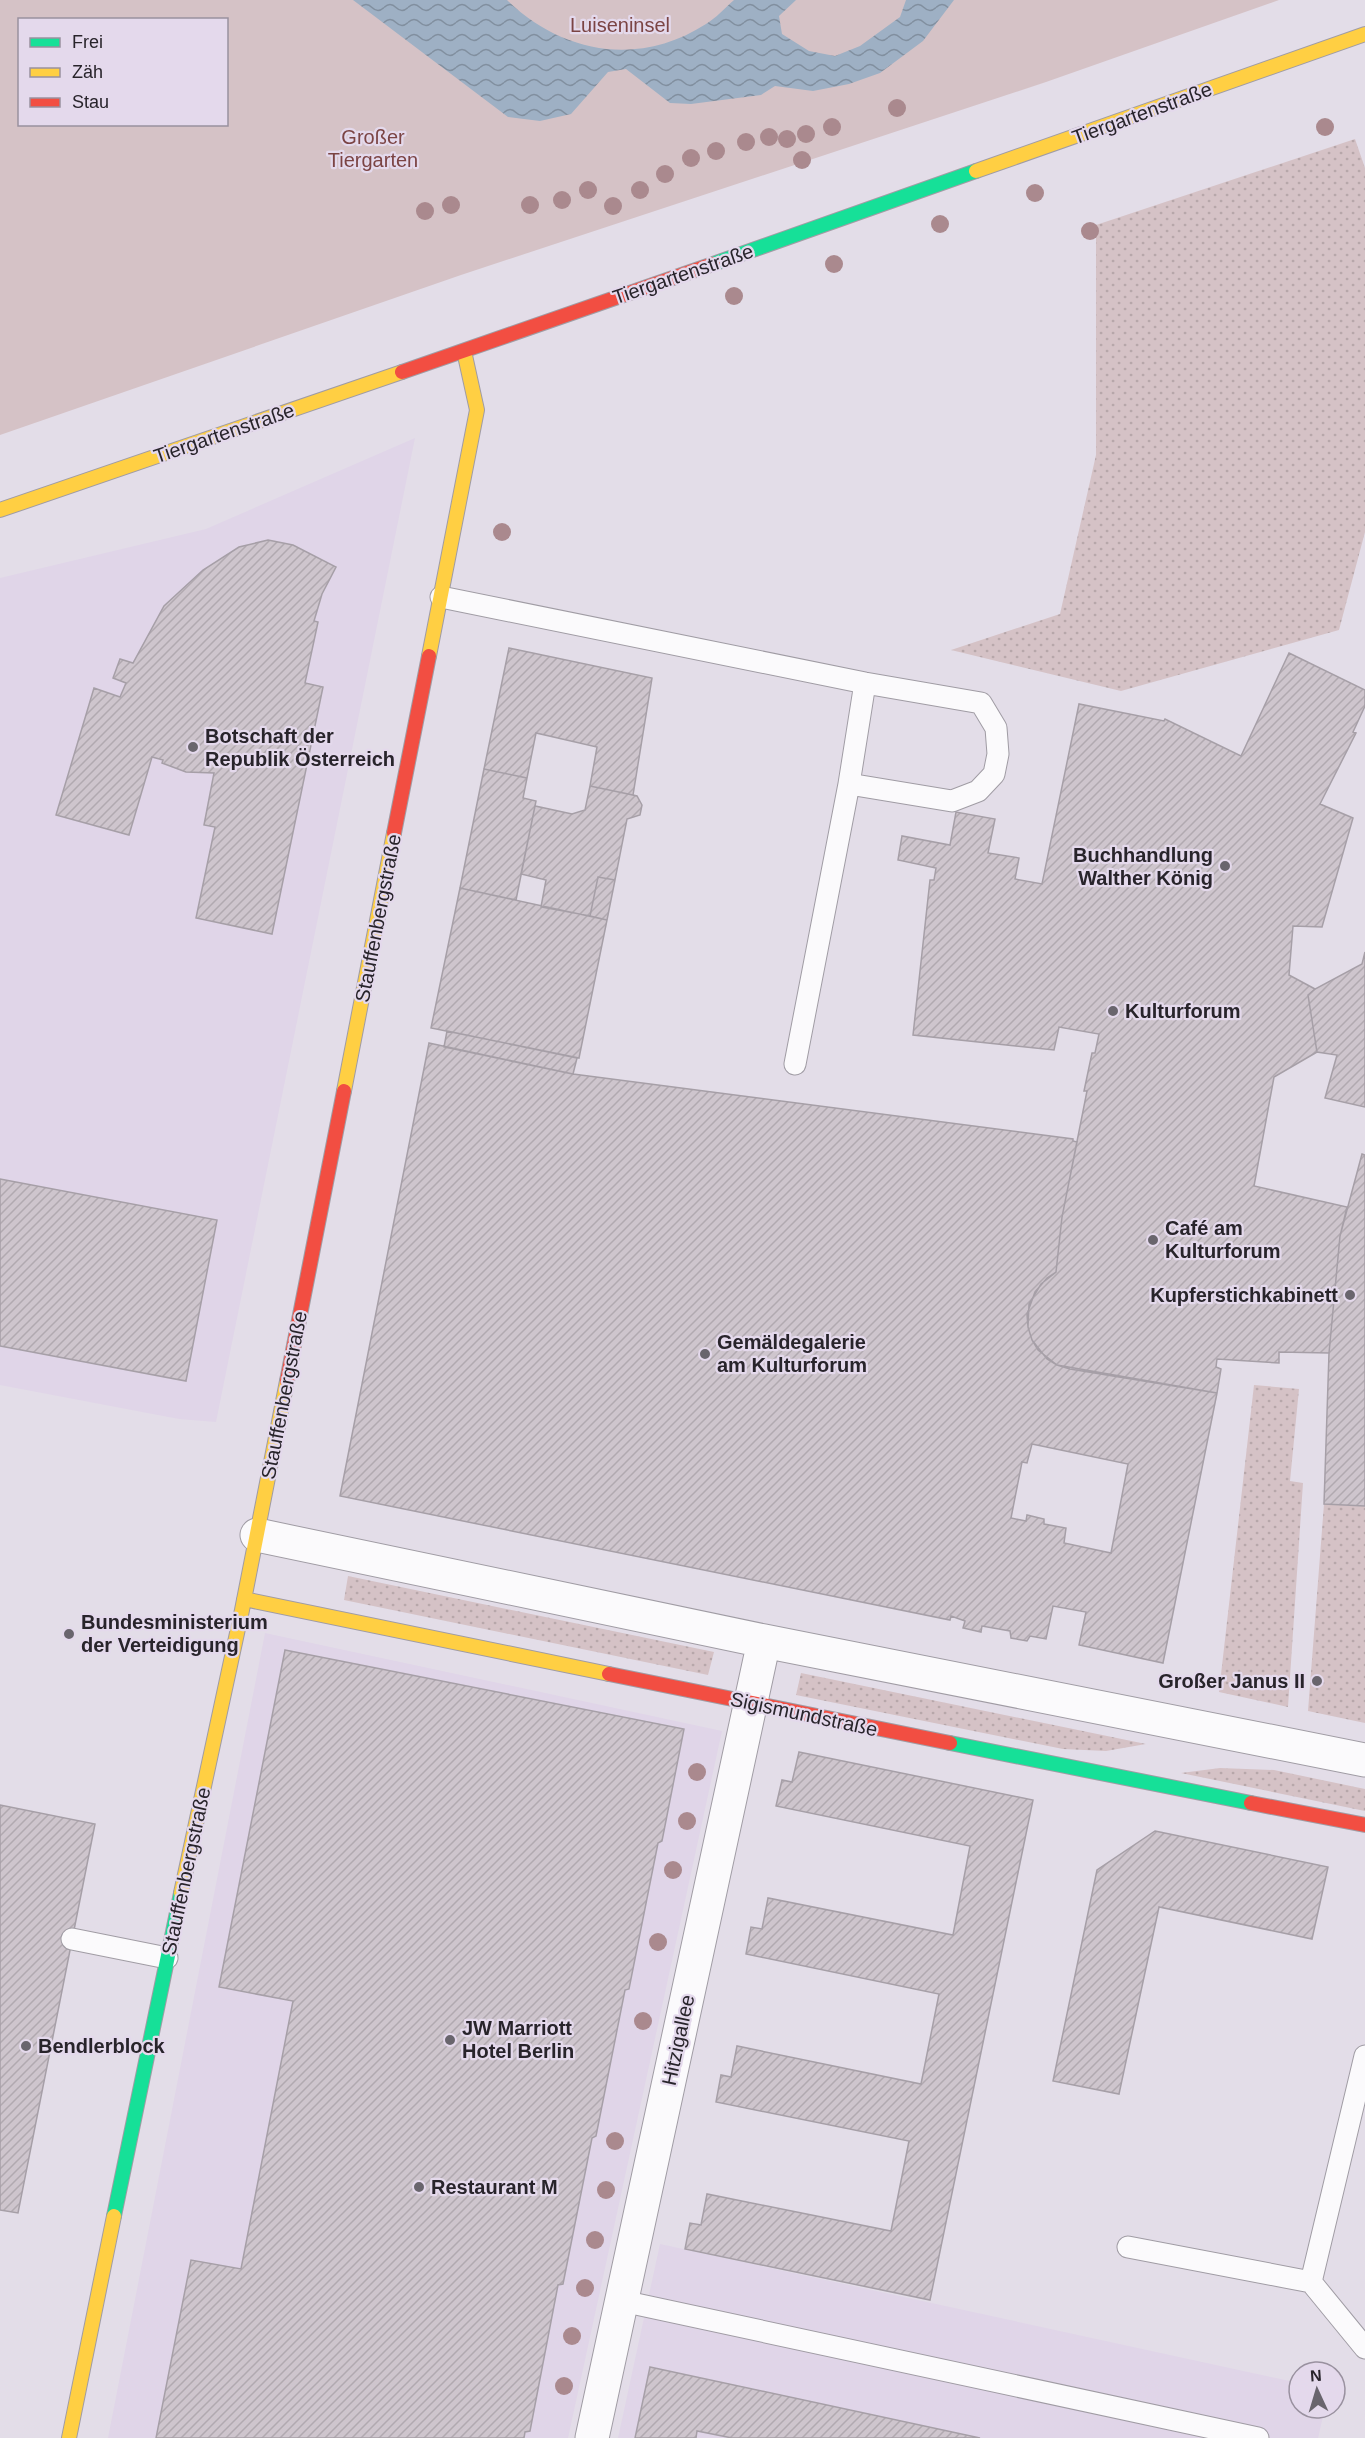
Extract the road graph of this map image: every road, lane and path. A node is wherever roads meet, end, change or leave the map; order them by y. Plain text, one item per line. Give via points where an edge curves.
1 (1365, 34) edge
2 (464, 351) junction
3 (0, 510) edge
4 (441, 597) junction
5 (865, 683) junction
6 (849, 784) junction
7 (795, 1064) dead end
8 (257, 1535) junction
9 (244, 1599) junction
10 (764, 1641) junction
11 (751, 1703) junction
12 (1365, 1760) edge
13 (1365, 1825) edge
14 (72, 1940) dead end
15 (167, 1958) junction
16 (1365, 2056) edge
17 (1128, 2247) dead end
18 (1311, 2282) junction
19 (622, 2301) junction
20 (1365, 2348) edge
21 (69, 2438) edge
22 (592, 2438) edge
23 (1258, 2438) edge

1 - 2 street, Tiergartenstraße
2 - 3 street, Tiergartenstraße
2 - 4 street, Stauffenbergstraße via 477,410
4 - 5 lane
4 - 8 street, Stauffenbergstraße
5 - 6 lane
5 - 6 lane via 981,703 996,728 998,754 994,774 978,791 952,801
6 - 7 lane
8 - 9 street, Stauffenbergstraße
8 - 10 street
9 - 11 street, Sigismundstraße
9 - 15 street, Stauffenbergstraße
10 - 11 street, Hitzigallee
10 - 12 street
11 - 13 street, Sigismundstraße
11 - 19 street, Hitzigallee
14 - 15 lane
15 - 21 street, Stauffenbergstraße
16 - 18 lane
17 - 18 lane
18 - 20 lane
19 - 22 street, Hitzigallee
19 - 23 lane

